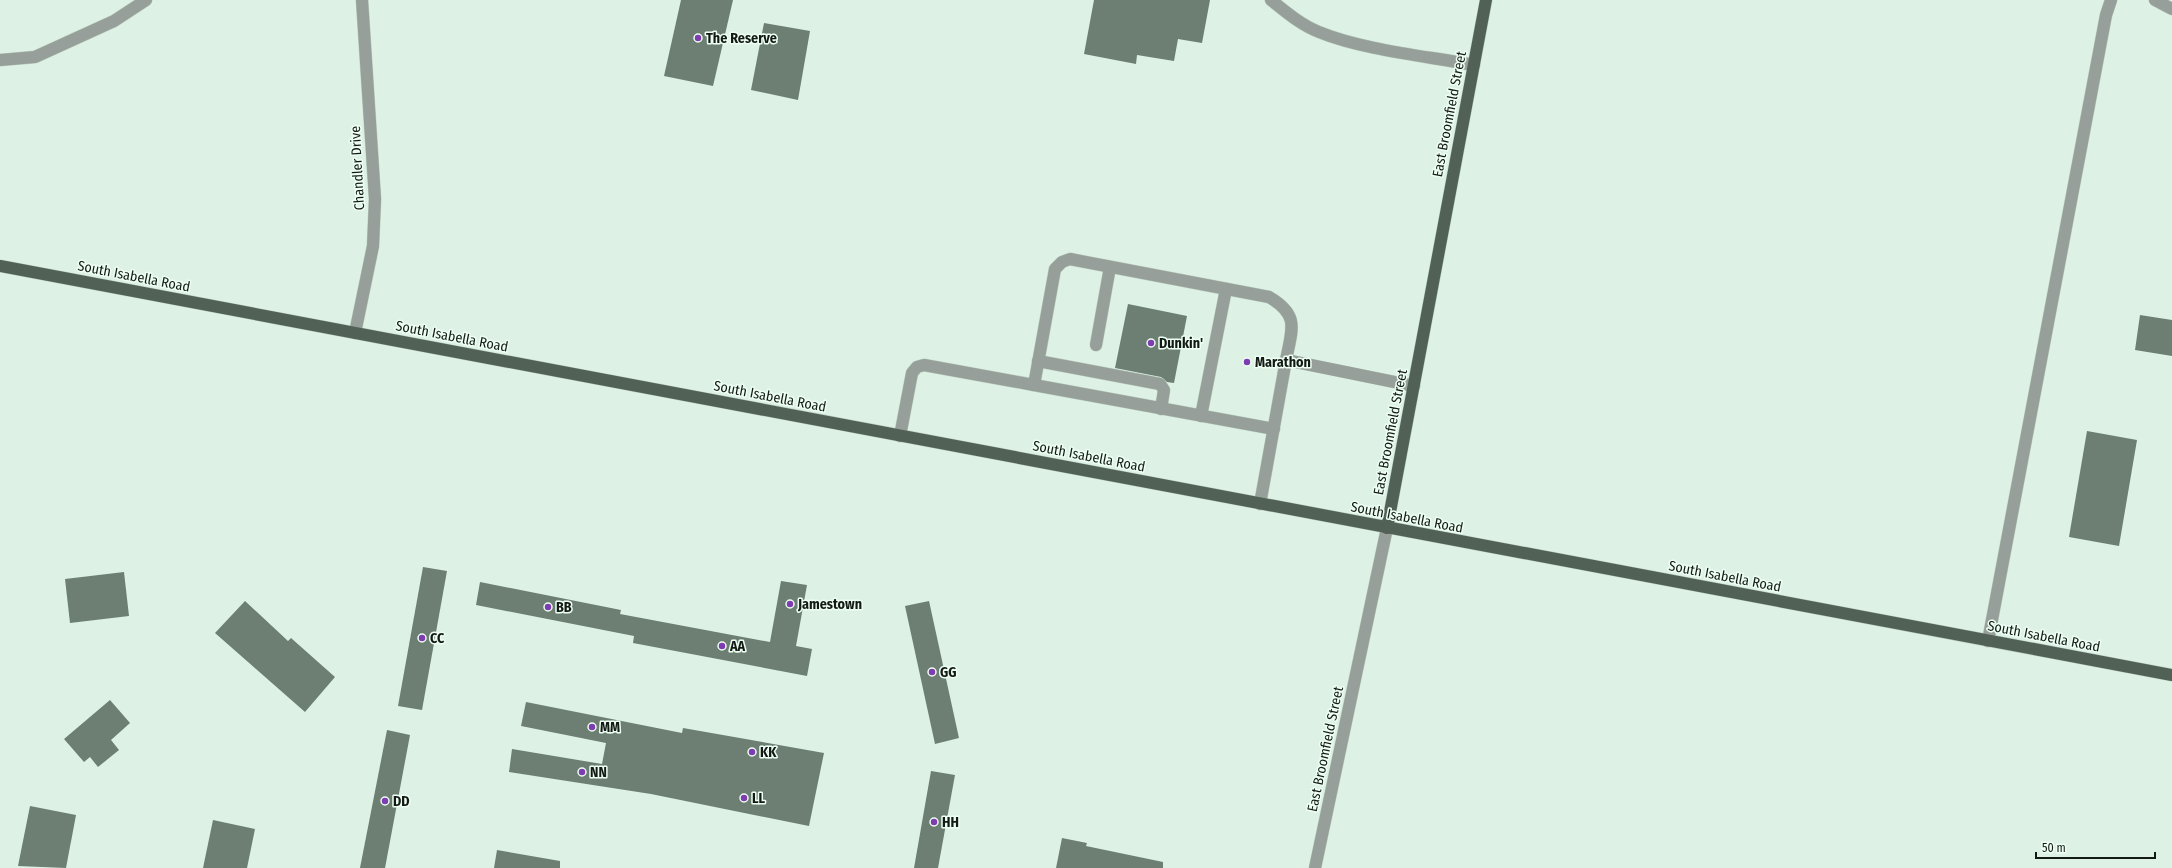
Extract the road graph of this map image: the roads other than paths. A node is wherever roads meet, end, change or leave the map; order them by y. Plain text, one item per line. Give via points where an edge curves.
1 (146, 0) edge
2 (362, 0) edge
3 (1271, 0) edge
4 (1486, 0) edge
5 (2111, 0) edge
6 (2155, 0) edge
7 (2172, 9) edge
8 (0, 60) edge
9 (1474, 65) junction
10 (0, 266) edge
11 (1110, 266) junction
12 (1226, 289) junction
13 (355, 333) junction
14 (1096, 345) dead end
15 (1286, 360) junction
16 (1038, 361) junction
17 (1034, 385) junction
18 (1414, 386) junction
19 (1161, 409) junction
20 (1201, 416) junction
21 (1274, 429) junction
22 (900, 436) junction
23 (1260, 504) junction
24 (1387, 528) junction
25 (1988, 641) junction
26 (2172, 675) edge
27 (1315, 868) edge

1 - 8 street via 114,21 35,57
2 - 13 street, Chandler Drive via 375,199 372,246
3 - 9 street via 1296,20 1319,32 1361,44
4 - 9 main road, East Broomfield Street
5 - 25 street via 2106,15
6 - 7 street
9 - 18 main road, East Broomfield Street
10 - 13 main road, South Isabella Road
11 - 12 street
11 - 14 street
11 - 16 street via 1070,259 1055,269
12 - 15 street via 1269,297 1285,306 1292,319
12 - 20 street
13 - 22 main road, South Isabella Road
15 - 18 street
15 - 21 street
16 - 17 street
16 - 19 street via 1160,384 1164,390
17 - 19 street
17 - 22 street via 924,365 917,367 912,373
18 - 24 main road, East Broomfield Street
19 - 20 street
20 - 21 street
21 - 23 street
22 - 23 main road, South Isabella Road
23 - 24 main road, South Isabella Road
24 - 25 main road, South Isabella Road
24 - 27 street, East Broomfield Street
25 - 26 main road, South Isabella Road

